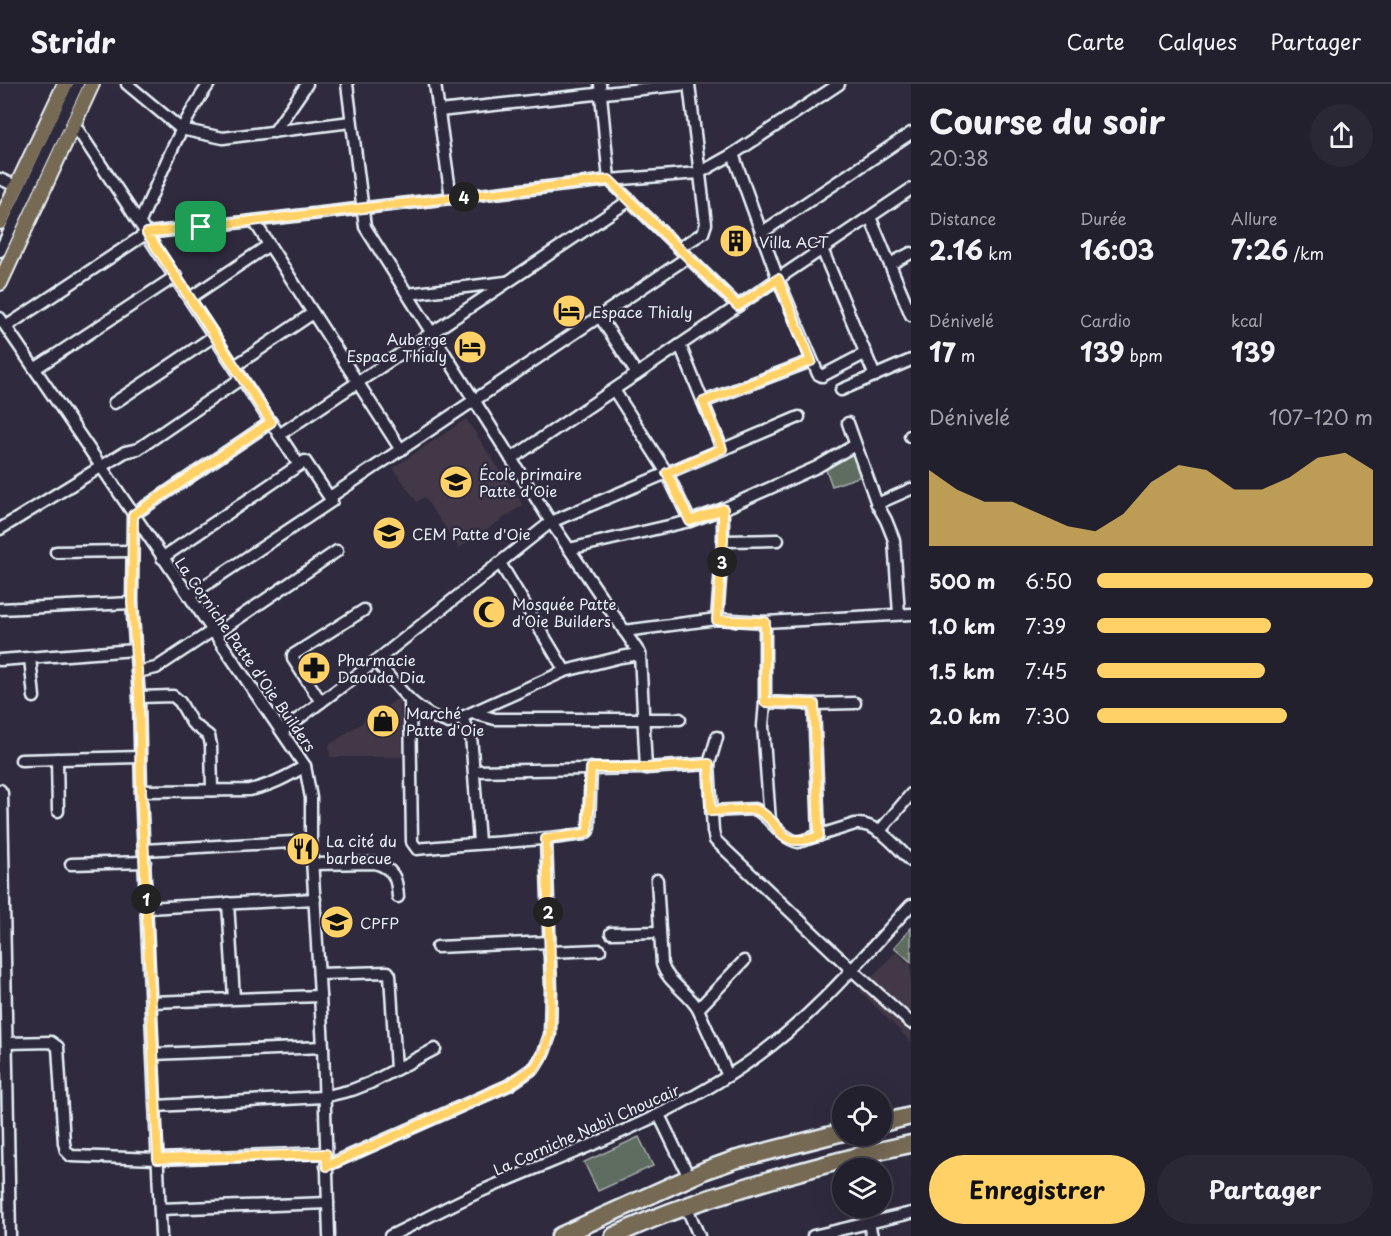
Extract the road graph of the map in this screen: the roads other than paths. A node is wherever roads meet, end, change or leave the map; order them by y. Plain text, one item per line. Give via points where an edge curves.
1 (65, 84) edge
2 (78, 84) edge
3 (92, 84) edge
4 (128, 84) edge
5 (208, 84) edge
6 (308, 84) edge
7 (347, 84) edge
8 (435, 84) edge
9 (688, 84) edge
10 (839, 84) edge
11 (600, 89) edge
12 (439, 111) junction
13 (351, 122) junction
14 (74, 124) junction
15 (182, 129) junction
16 (274, 132) junction
17 (911, 134) edge
18 (733, 154) junction
19 (699, 173) junction
20 (0, 179) edge
21 (609, 180) junction
22 (18, 186) junction
23 (911, 189) edge
24 (451, 198) junction
25 (630, 200) junction
26 (362, 209) junction
27 (870, 217) junction
28 (254, 221) junction
29 (0, 222) edge
30 (140, 222) junction
31 (147, 233) junction
32 (761, 233) junction
33 (269, 245) junction
34 (679, 248) junction
35 (822, 249) junction
36 (0, 251) edge
37 (911, 253) edge
38 (688, 257) junction
39 (890, 264) junction
40 (176, 276) junction
41 (778, 279) junction
42 (508, 281) junction
43 (0, 283) edge
44 (408, 294) junction
45 (190, 298) junction
46 (738, 306) junction
47 (313, 313) junction
48 (911, 315) edge
49 (600, 316) junction
50 (3, 322) edge
51 (432, 333) junction
52 (214, 336) junction
53 (680, 345) junction
54 (866, 353) junction
55 (911, 360) edge
56 (811, 361) junction
57 (234, 366) junction
58 (36, 368) junction
59 (637, 374) junction
60 (875, 376) junction
61 (242, 378) junction
62 (358, 382) junction
63 (614, 390) junction
64 (841, 390) dead end
65 (475, 400) junction
66 (703, 402) junction
67 (114, 403) dead end
68 (799, 417) dead end
69 (271, 422) junction
70 (848, 423) dead end
71 (279, 435) junction
72 (855, 445) junction
73 (722, 449) junction
74 (401, 450) junction
75 (512, 459) junction
76 (299, 465) junction
77 (101, 468) junction
78 (667, 473) junction
79 (911, 489) edge
80 (330, 498) junction
81 (877, 504) junction
82 (723, 509) junction
83 (133, 515) junction
84 (690, 521) junction
85 (551, 522) junction
86 (0, 529) edge
87 (778, 540) dead end
88 (723, 541) junction
89 (569, 549) junction
90 (131, 551) junction
91 (337, 551) dead end
92 (56, 552) dead end
93 (162, 558) junction
94 (500, 563) junction
95 (189, 596) junction
96 (132, 603) junction
97 (0, 609) edge
98 (364, 610) dead end
99 (905, 614) edge
100 (717, 620) junction
101 (765, 622) junction
102 (624, 631) junction
103 (214, 633) junction
104 (135, 650) junction
105 (640, 654) junction
106 (30, 657) junction
107 (0, 660) edge
108 (376, 661) junction
109 (565, 671) junction
110 (137, 672) junction
111 (34, 697) dead end
112 (139, 697) junction
113 (410, 701) junction
114 (321, 702) junction
115 (765, 702) junction
116 (855, 703) dead end
117 (814, 704) junction
118 (473, 713) junction
119 (461, 717) junction
120 (644, 719) junction
121 (680, 719) dead end
122 (282, 731) junction
123 (717, 737) dead end
124 (140, 757) junction
125 (57, 759) junction
126 (21, 760) dead end
127 (709, 764) junction
128 (305, 766) junction
129 (591, 768) junction
130 (646, 768) junction
131 (474, 771) junction
132 (0, 790) edge
133 (212, 790) junction
134 (141, 791) junction
135 (911, 794) edge
136 (58, 811) dead end
137 (711, 811) junction
138 (770, 821) junction
139 (879, 832) junction
140 (819, 836) junction
141 (546, 839) junction
142 (311, 841) junction
143 (479, 842) junction
144 (144, 856) junction
145 (911, 861) edge
146 (71, 864) dead end
147 (312, 864) junction
148 (657, 880) dead end
149 (398, 897) dead end
150 (315, 899) junction
151 (228, 903) junction
152 (911, 904) edge
153 (147, 908) junction
154 (660, 932) junction
155 (611, 933) dead end
156 (437, 947) dead end
157 (549, 947) junction
158 (600, 950) dead end
159 (744, 962) dead end
160 (852, 970) junction
161 (319, 974) junction
162 (320, 996) junction
163 (234, 998) junction
164 (151, 1002) junction
165 (698, 1009) junction
166 (3, 1018) edge
167 (911, 1023) edge
168 (7, 1043) junction
169 (323, 1047) junction
170 (435, 1049) dead end
171 (153, 1054) junction
172 (396, 1069) junction
173 (728, 1076) junction
174 (323, 1097) junction
175 (156, 1106) junction
176 (659, 1115) junction
177 (911, 1116) edge
178 (892, 1121) edge
179 (832, 1135) edge
180 (911, 1144) edge
181 (326, 1154) junction
182 (158, 1159) junction
183 (327, 1166) junction
184 (689, 1177) junction
185 (328, 1203) junction
186 (686, 1206) junction
187 (160, 1209) junction
188 (911, 1213) edge
189 (869, 1224) junction
190 (10, 1236) edge
191 (161, 1236) edge
192 (329, 1236) edge
193 (390, 1236) edge
194 (560, 1236) edge
195 (614, 1236) edge
196 (699, 1236) edge
197 (813, 1236) edge
198 (872, 1236) edge

1 - 22 main road
2 - 36 street
3 - 14 main road
4 - 15 street
5 - 15 street
6 - 16 street
7 - 13 street
8 - 12 street
9 - 11 street
9 - 19 street
10 - 18 street
11 - 12 street
11 - 21 street
12 - 24 street
13 - 16 street
13 - 26 street
14 - 30 street
14 - 43 main road
15 - 16 street via 223,138
15 - 30 street
17 - 32 street
18 - 19 street
18 - 32 street
19 - 21 street
19 - 34 street via 706,229
20 - 22 street
21 - 24 street
21 - 25 street
22 - 29 main road
23 - 27 street
24 - 26 street
25 - 34 street
25 - 42 street
26 - 28 street
26 - 44 street via 365,227
27 - 35 street
27 - 39 street
28 - 31 street
28 - 33 street
30 - 31 street
31 - 40 street
31 - 50 street
32 - 41 street
33 - 45 street
33 - 47 street
34 - 38 street
35 - 41 street
35 - 54 street
37 - 39 street
38 - 46 street
38 - 49 street
39 - 48 street
40 - 45 street
40 - 58 street
41 - 46 street
41 - 56 street
42 - 44 street
42 - 51 street
44 - 51 street
45 - 52 street
46 - 53 street
47 - 57 street
47 - 62 street
49 - 59 street
49 - 65 street
50 - 58 street, La Corniche Patte d'Oie Builders
51 - 62 street
51 - 65 street
52 - 57 street
52 - 67 street
53 - 59 street
53 - 66 street
54 - 56 street via 822,376
54 - 60 street
55 - 60 street
56 - 66 street
57 - 61 street
58 - 77 street, La Corniche Patte d'Oie Builders
59 - 63 street
60 - 64 street
61 - 69 street
61 - 77 street via 138,449 125,452
62 - 71 street
62 - 74 street
63 - 75 street
63 - 78 street
65 - 74 street
65 - 75 street
66 - 73 street
68 - 73 street
69 - 71 street
69 - 83 street
70 - 72 street
71 - 76 street
72 - 81 street
72 - 82 street via 817,467
73 - 78 street
74 - 80 street
75 - 85 street
76 - 80 street via 305,461
76 - 93 street
77 - 83 street, La Corniche Patte d'Oie Builders
77 - 86 street
78 - 84 street
78 - 85 street
79 - 81 street
80 - 95 street via 332,501
81 - 99 street via 894,540
82 - 84 street
82 - 88 street
83 - 90 street
83 - 93 street, La Corniche Patte d'Oie Builders
84 - 89 street
85 - 89 street
85 - 94 street
87 - 88 street
88 - 100 street
89 - 102 street
90 - 92 street
90 - 96 street
91 - 103 street
93 - 95 street, La Corniche Patte d'Oie Builders
94 - 108 street
94 - 109 street
95 - 103 street, La Corniche Patte d'Oie Builders
96 - 97 street
96 - 104 street
98 - 114 street via 293,655
99 - 101 street
100 - 101 street
100 - 102 street
101 - 115 street
102 - 105 street
103 - 110 street via 156,668
103 - 122 street, La Corniche Patte d'Oie Builders
104 - 106 street
104 - 110 street
105 - 109 street
105 - 120 street
106 - 107 street
106 - 111 street
108 - 113 street
108 - 114 street
109 - 118 street
110 - 112 street
112 - 124 street
112 - 133 street via 177,698 192,723 209,736
113 - 119 street via 432,718 449,723
113 - 143 street via 412,842 417,849
114 - 122 street
115 - 117 street
115 - 138 street via 763,726
116 - 117 street
117 - 140 street
118 - 119 street
118 - 120 street via 495,719
119 - 131 street via 471,735
120 - 121 street
120 - 130 street
122 - 128 street, La Corniche Patte d'Oie Builders
123 - 127 street
124 - 125 street
124 - 134 street
125 - 126 street
125 - 136 street
127 - 130 street
127 - 137 street
128 - 133 street via 264,787
128 - 142 street, La Corniche Patte d'Oie Builders via 311,798
129 - 130 street
129 - 131 street
129 - 141 street via 588,831
131 - 143 street
132 - 166 street
133 - 134 street
134 - 144 street
135 - 139 street
137 - 138 street via 755,809
137 - 160 street via 715,840
138 - 140 street via 791,841
139 - 140 street via 864,823
139 - 145 street
141 - 143 street
141 - 157 street
142 - 144 street
142 - 147 street, La Corniche Patte d'Oie Builders
144 - 146 street
144 - 153 street
147 - 149 street via 384,866 396,878
147 - 150 street, La Corniche Patte d'Oie Builders
148 - 154 street
150 - 151 street
150 - 161 street, La Corniche Patte d'Oie Builders
151 - 153 street
151 - 163 street
152 - 160 street, La Corniche Nabil Choucair
153 - 164 street
154 - 155 street
154 - 165 street via 664,972
156 - 157 street
157 - 158 street
157 - 183 street via 550,1035 535,1067 509,1085
159 - 165 street
160 - 167 street
160 - 173 street, La Corniche Nabil Choucair via 788,1032
161 - 162 street, La Corniche Patte d'Oie Builders
161 - 172 street via 388,972
162 - 163 street
162 - 169 street, La Corniche Patte d'Oie Builders
163 - 164 street
164 - 171 street
165 - 173 street
166 - 168 street
168 - 182 street via 51,1042 58,1047 64,1143 71,1156
168 - 190 street
169 - 171 street
169 - 174 street, La Corniche Patte d'Oie Builders
170 - 172 street
171 - 175 street
172 - 174 street via 352,1090
173 - 176 street, La Corniche Nabil Choucair
174 - 175 street
174 - 181 street, La Corniche Patte d'Oie Builders
175 - 182 street
176 - 184 street
176 - 193 street, La Corniche Nabil Choucair via 482,1191
177 - 178 highway
179 - 184 highway via 734,1160
180 - 186 highway via 804,1170
181 - 182 street
181 - 183 street, La Corniche Patte d'Oie Builders
182 - 187 street
183 - 185 street, La Corniche Patte d'Oie Builders
184 - 194 highway
185 - 187 street
185 - 192 street, La Corniche Patte d'Oie Builders
186 - 195 highway
186 - 196 street
187 - 191 street
188 - 189 street
189 - 197 street
189 - 198 street

